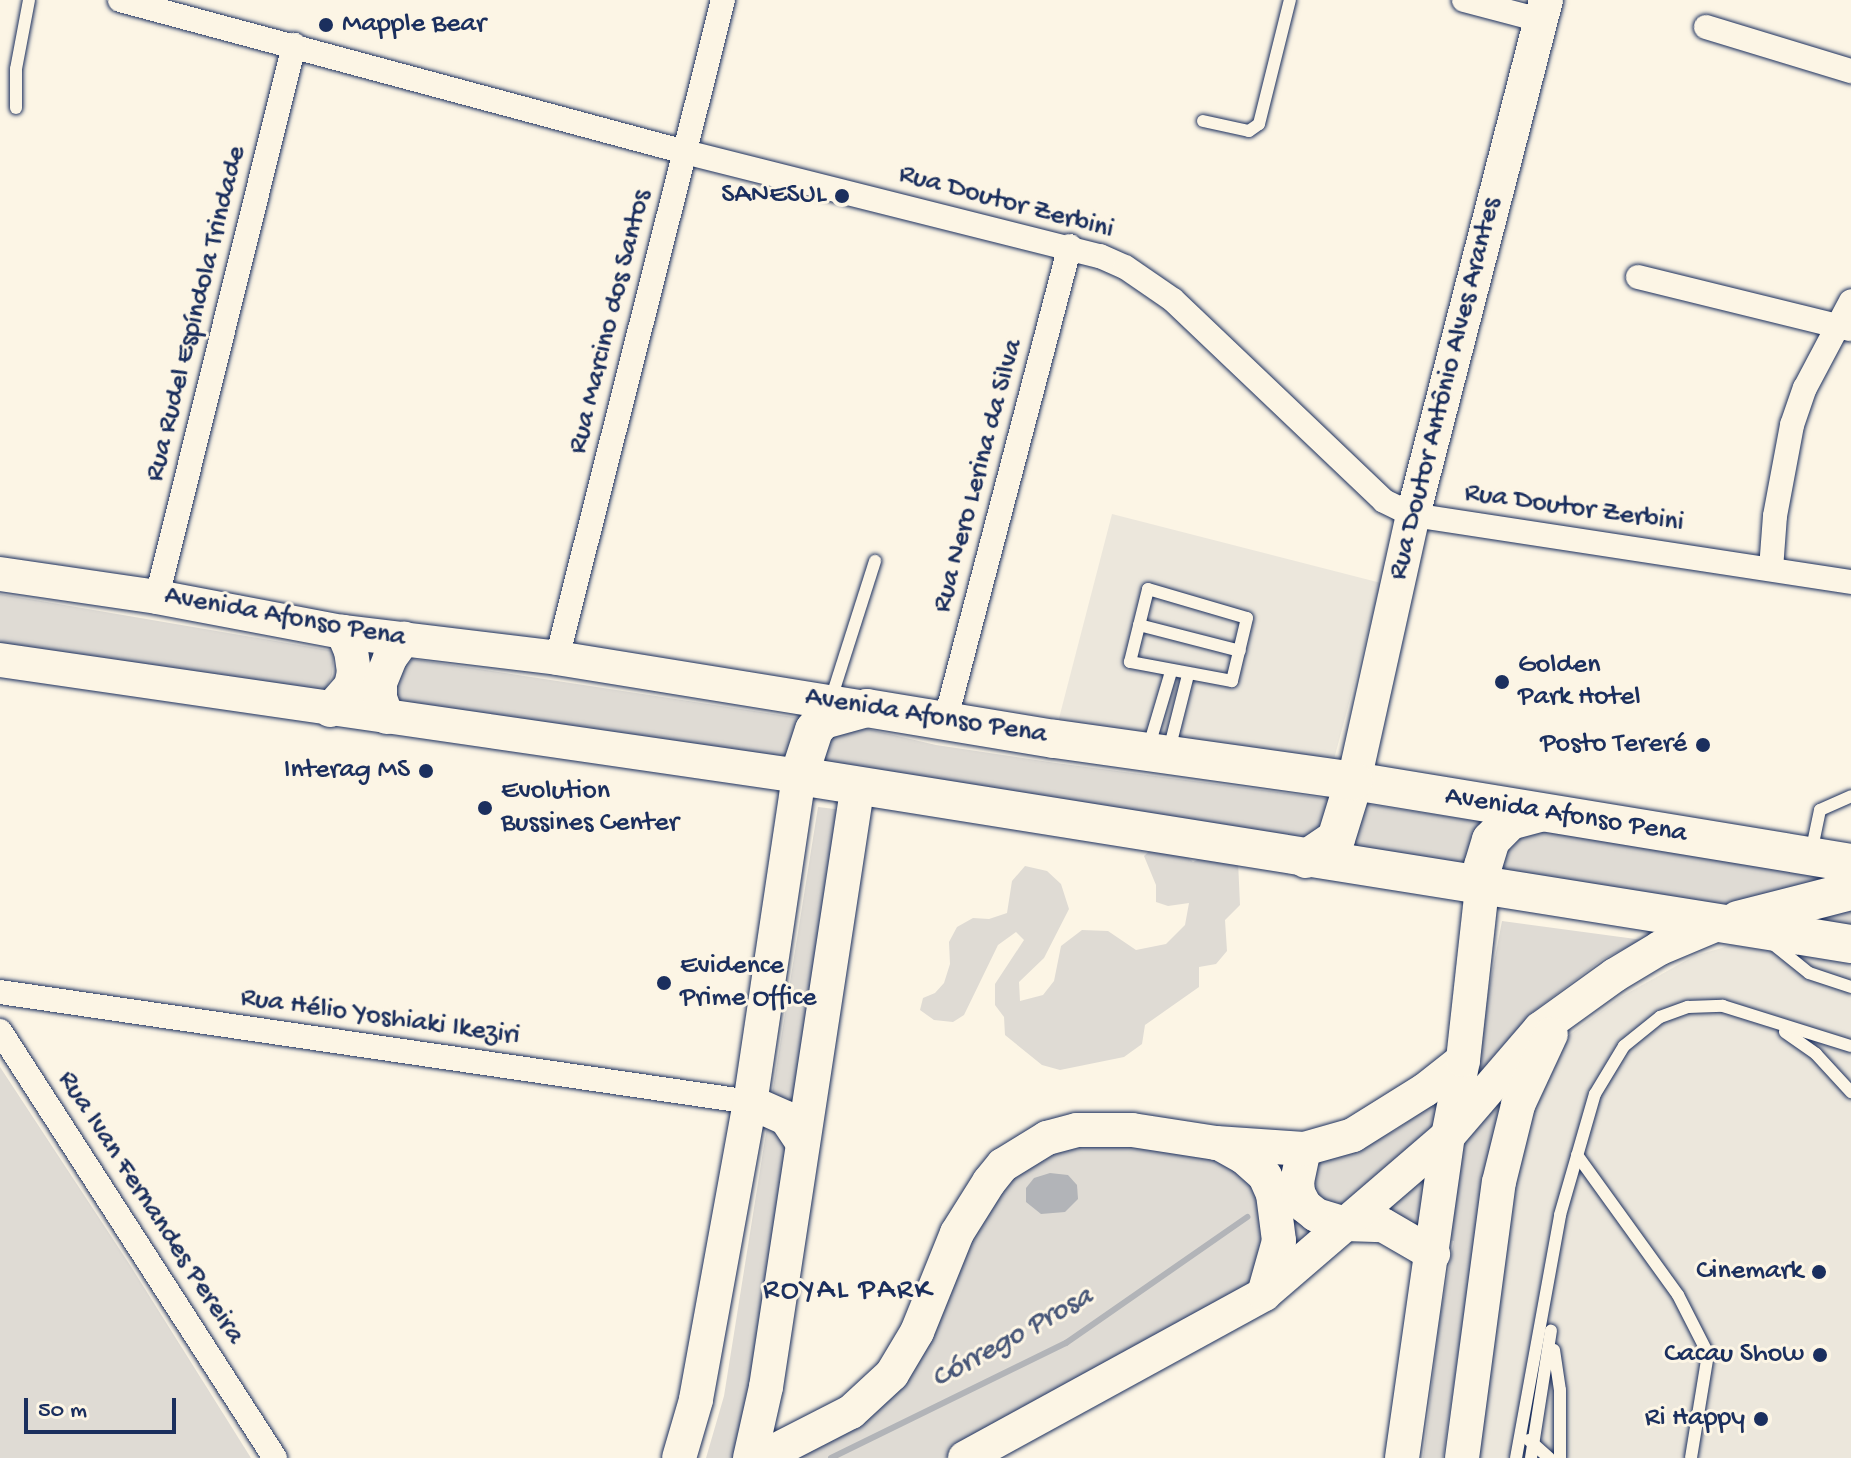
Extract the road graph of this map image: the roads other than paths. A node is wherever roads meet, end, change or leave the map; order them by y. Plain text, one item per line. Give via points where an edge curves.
1 (29, 0) edge
2 (120, 0) edge
3 (723, 0) edge
4 (1290, 0) edge
5 (1464, 0) edge
6 (1543, 10) edge
7 (1706, 27) dead end
8 (294, 45) junction
9 (1851, 71) edge
10 (16, 108) dead end
11 (1203, 121) dead end
12 (685, 152) junction
13 (1070, 246) junction
14 (1638, 277) dead end
15 (1851, 301) edge
16 (1844, 328) edge
17 (1413, 515) junction
18 (875, 561) dead end
19 (1771, 569) junction
20 (0, 574) edge
21 (1851, 582) edge
22 (157, 597) junction
23 (1139, 625) junction
24 (343, 632) junction
25 (404, 639) junction
26 (1240, 651) junction
27 (557, 658) junction
28 (0, 660) edge
29 (1171, 672) junction
30 (1188, 675) junction
31 (830, 702) junction
32 (867, 708) junction
33 (330, 710) junction
34 (387, 717) junction
35 (945, 722) junction
36 (1158, 752) junction
37 (799, 776) junction
38 (1354, 781) junction
39 (858, 784) junction
40 (1851, 796) edge
41 (1540, 813) junction
42 (1835, 858) edge
43 (1306, 859) junction
44 (1482, 887) junction
45 (1851, 891) edge
46 (1715, 925) junction
47 (1755, 930) junction
48 (1851, 944) edge
49 (1851, 987) edge
50 (0, 992) edge
51 (1565, 1010) junction
52 (1757, 1018) junction
53 (0, 1031) edge
54 (1851, 1046) edge
55 (1463, 1060) junction
56 (1851, 1092) edge
57 (750, 1102) junction
58 (1448, 1136) junction
59 (803, 1143) junction
60 (1216, 1143) junction
61 (1304, 1149) junction
62 (1577, 1155) junction
63 (1345, 1224) junction
64 (1433, 1254) junction
65 (1427, 1292) junction
66 (1264, 1294) junction
67 (1479, 1313) junction
68 (1545, 1331) junction
69 (1523, 1436) junction
70 (1534, 1443) junction
71 (275, 1458) edge
72 (679, 1458) edge
73 (750, 1458) edge
74 (761, 1458) edge
75 (965, 1458) edge
76 (1402, 1458) edge
77 (1462, 1458) edge
78 (1516, 1458) edge
79 (1531, 1458) edge
80 (1549, 1458) edge
81 (1560, 1458) edge
82 (1691, 1458) edge

1 - 10 lane via 16,69
2 - 8 street, Rua Doutor Zerbini
3 - 12 street, Rua Marcino dos Santos
4 - 11 lane via 1259,124 1249,131
5 - 6 street
6 - 17 main road, Rua Doutor Antônio Alves Arantes
7 - 9 street
8 - 12 street, Rua Doutor Zerbini
8 - 22 street, Rua Rudel Espíndola Trindade
12 - 13 street, Rua Doutor Zerbini
12 - 27 street, Rua Marcino dos Santos
13 - 17 street, Rua Doutor Zerbini via 1125,267 1173,300 1384,501
13 - 35 street, Rua Nero Lerina da Silva
14 - 16 street
15 - 16 street
16 - 19 street via 1805,388 1792,425
17 - 19 street, Rua Doutor Zerbini
17 - 38 main road, Rua Doutor Antônio Alves Arantes
18 - 31 lane
19 - 21 street, Rua Doutor Zerbini
20 - 22 main road, Avenida Afonso Pena
22 - 24 main road, Avenida Afonso Pena
23 - 26 lane
23 - 26 lane via 1148,589 1247,618
23 - 29 lane via 1130,662
24 - 25 main road, Avenida Afonso Pena
24 - 33 main road via 354,672 351,686
25 - 27 main road, Avenida Afonso Pena
25 - 34 main road via 380,683
26 - 30 lane via 1232,681
27 - 31 main road, Avenida Afonso Pena
28 - 33 main road
29 - 30 lane
29 - 36 lane
30 - 36 lane
31 - 32 main road, Avenida Afonso Pena
32 - 35 main road, Avenida Afonso Pena
32 - 37 main road via 823,720 814,730
33 - 34 main road
34 - 37 main road
35 - 36 main road, Avenida Afonso Pena
36 - 38 main road, Avenida Afonso Pena
37 - 39 main road
37 - 57 main road
38 - 41 main road, Avenida Afonso Pena
38 - 43 main road via 1336,839
39 - 43 main road
39 - 59 main road
40 - 42 lane via 1820,810
41 - 42 main road, Avenida Afonso Pena
41 - 44 main road via 1510,821 1491,840
43 - 44 main road
44 - 46 main road
44 - 55 main road
45 - 46 main road
46 - 47 main road
46 - 51 main road via 1660,948
47 - 48 main road
47 - 49 lane via 1809,973
50 - 57 street, Rua Hélio Yoshiaki Ikeziri
51 - 58 main road via 1540,1029
51 - 67 main road via 1518,1105 1499,1182
52 - 54 lane
52 - 56 lane via 1792,1035
52 - 62 lane via 1723,1006 1688,1007 1660,1017 1624,1046 1595,1094
53 - 71 street, Rua Ivan Fernandes Pereira
55 - 58 main road
55 - 61 main road via 1353,1135
57 - 59 main road via 786,1118
57 - 72 main road via 696,1400
58 - 63 main road
58 - 64 main road
59 - 73 main road
60 - 61 main road
60 - 66 main road via 1244,1157 1265,1176 1273,1194 1279,1241
60 - 74 main road via 1132,1130 1077,1130 1047,1138 1003,1165 957,1233 917,1332 892,1374 851,1412
61 - 63 main road via 1298,1193 1316,1215
62 - 68 lane via 1560,1215
62 - 82 lane via 1678,1295 1708,1354
63 - 64 main road via 1383,1225
63 - 66 main road
64 - 65 main road
65 - 67 main road
65 - 76 main road
66 - 75 main road
67 - 77 main road
68 - 69 lane
68 - 70 lane
68 - 81 lane via 1560,1390
69 - 70 lane
69 - 78 lane
70 - 79 lane
70 - 80 lane

